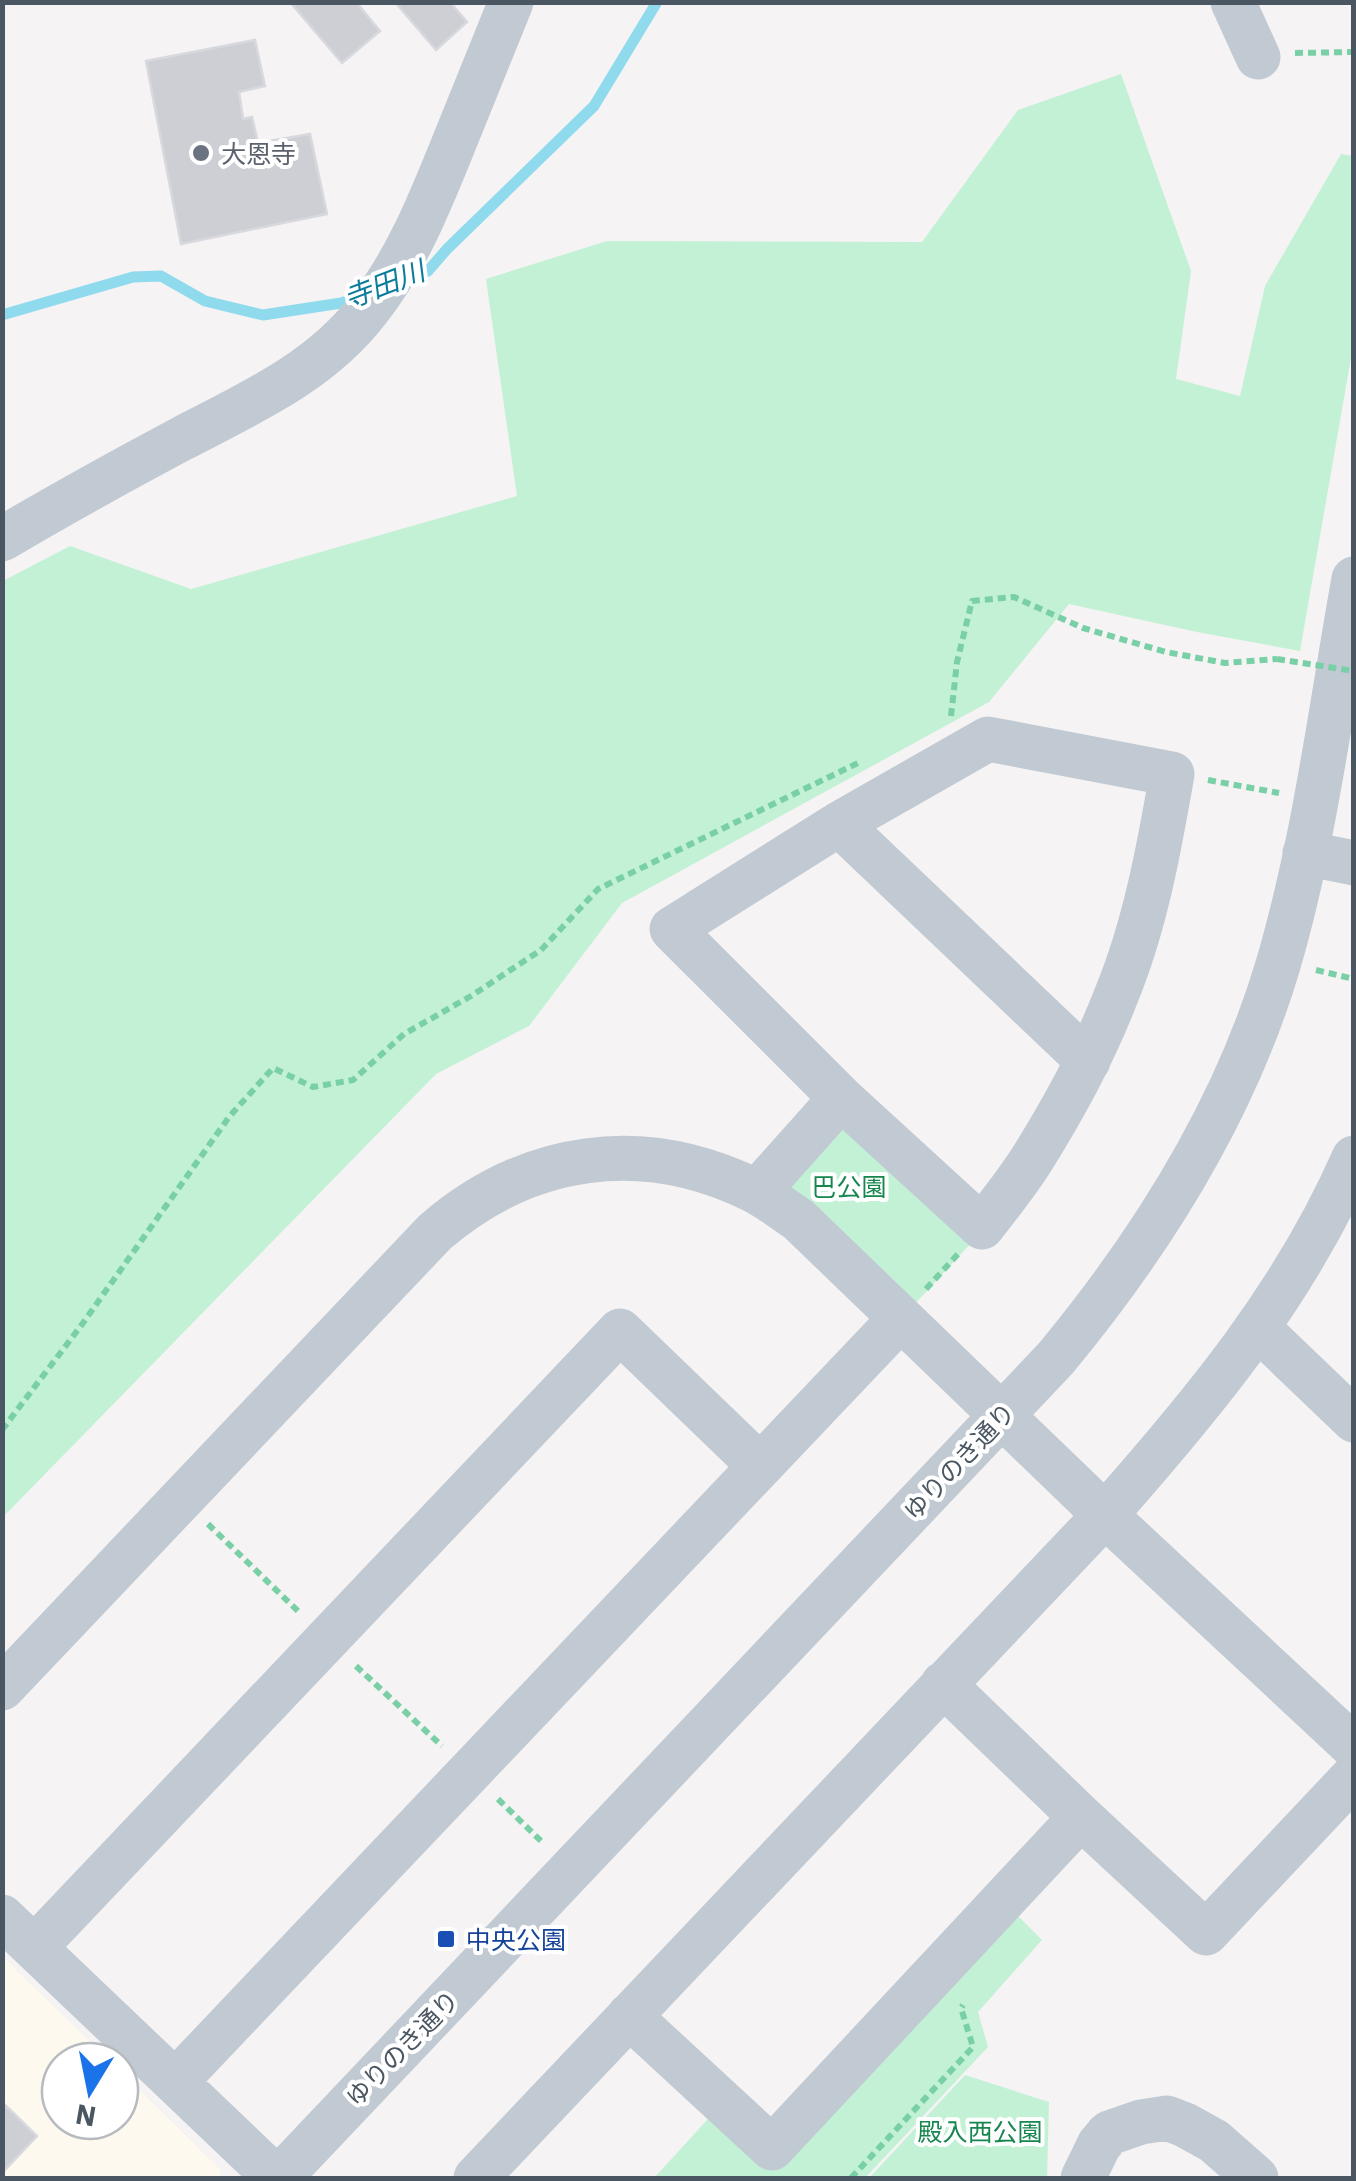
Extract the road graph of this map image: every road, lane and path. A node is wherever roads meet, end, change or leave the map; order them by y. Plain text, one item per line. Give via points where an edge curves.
1 (511, 2) edge
2 (1234, 2) edge
3 (1354, 52) edge
4 (1258, 57) joint
5 (2, 539) edge
6 (1354, 579) edge
7 (1354, 672) edge
8 (950, 724) dead end
9 (862, 761) dead end
10 (1172, 774) junction
11 (1281, 793) dead end
12 (839, 824) junction
13 (1305, 853) junction
14 (1354, 864) edge
15 (1314, 970) dead end
16 (1354, 979) edge
17 (1088, 1061) junction
18 (841, 1098) junction
19 (1354, 1158) edge
20 (757, 1192) junction
21 (982, 1227) junction
22 (900, 1319) junction
23 (1259, 1328) junction
24 (1002, 1416) junction
25 (1354, 1420) edge
26 (2, 1430) edge
27 (759, 1465) junction
28 (182, 1498) junction
29 (1106, 1515) junction
30 (327, 1640) junction
31 (943, 1684) junction
32 (2, 1688) edge
33 (1354, 1748) edge
34 (470, 1772) junction
35 (1354, 1776) edge
36 (1081, 1817) junction
37 (570, 1871) junction
38 (18, 1932) edge
39 (973, 1994) dead end
40 (629, 2016) junction
41 (175, 2082) junction
42 (278, 2178) edge
43 (476, 2178) edge
44 (851, 2178) edge
45 (1083, 2178) edge
46 (1256, 2178) edge

1 - 5 street via 426,214 368,310 286,384
2 - 4 street
3 - 4 path
6 - 13 street, ゆりのき通り
7 - 8 path, bridge via 1278,659 1225,663 1083,628 1014,597 972,602
9 - 26 path via 598,890 541,950 404,1034 353,1080 313,1087 274,1068 229,1117
10 - 11 path
10 - 12 street via 988,739
10 - 17 street via 1142,919
12 - 17 street
12 - 18 street via 672,929
13 - 14 street
13 - 24 street, ゆりのき通り via 1277,967 1201,1147 1113,1286
15 - 16 path
17 - 21 street via 1031,1161
18 - 20 street
18 - 21 street
19 - 23 street
20 - 22 street via 798,1220
20 - 28 street via 676,1163 617,1156 567,1163 498,1189 435,1232
21 - 22 path
22 - 24 street
22 - 27 street
23 - 25 street
23 - 29 street
24 - 29 street
24 - 37 street, ゆりのき通り
27 - 30 street via 620,1331
27 - 34 street
28 - 30 path
28 - 32 street
29 - 31 street
29 - 33 street
30 - 34 path
30 - 38 street
31 - 36 street
31 - 40 street
34 - 37 path
34 - 41 street
35 - 36 street via 1206,1933
36 - 40 street via 772,2148
37 - 42 street, ゆりのき通り
38 - 41 street
39 - 44 path via 961,2008 974,2046
40 - 43 street
41 - 42 street
45 - 46 street via 1109,2132 1167,2118 1214,2141

